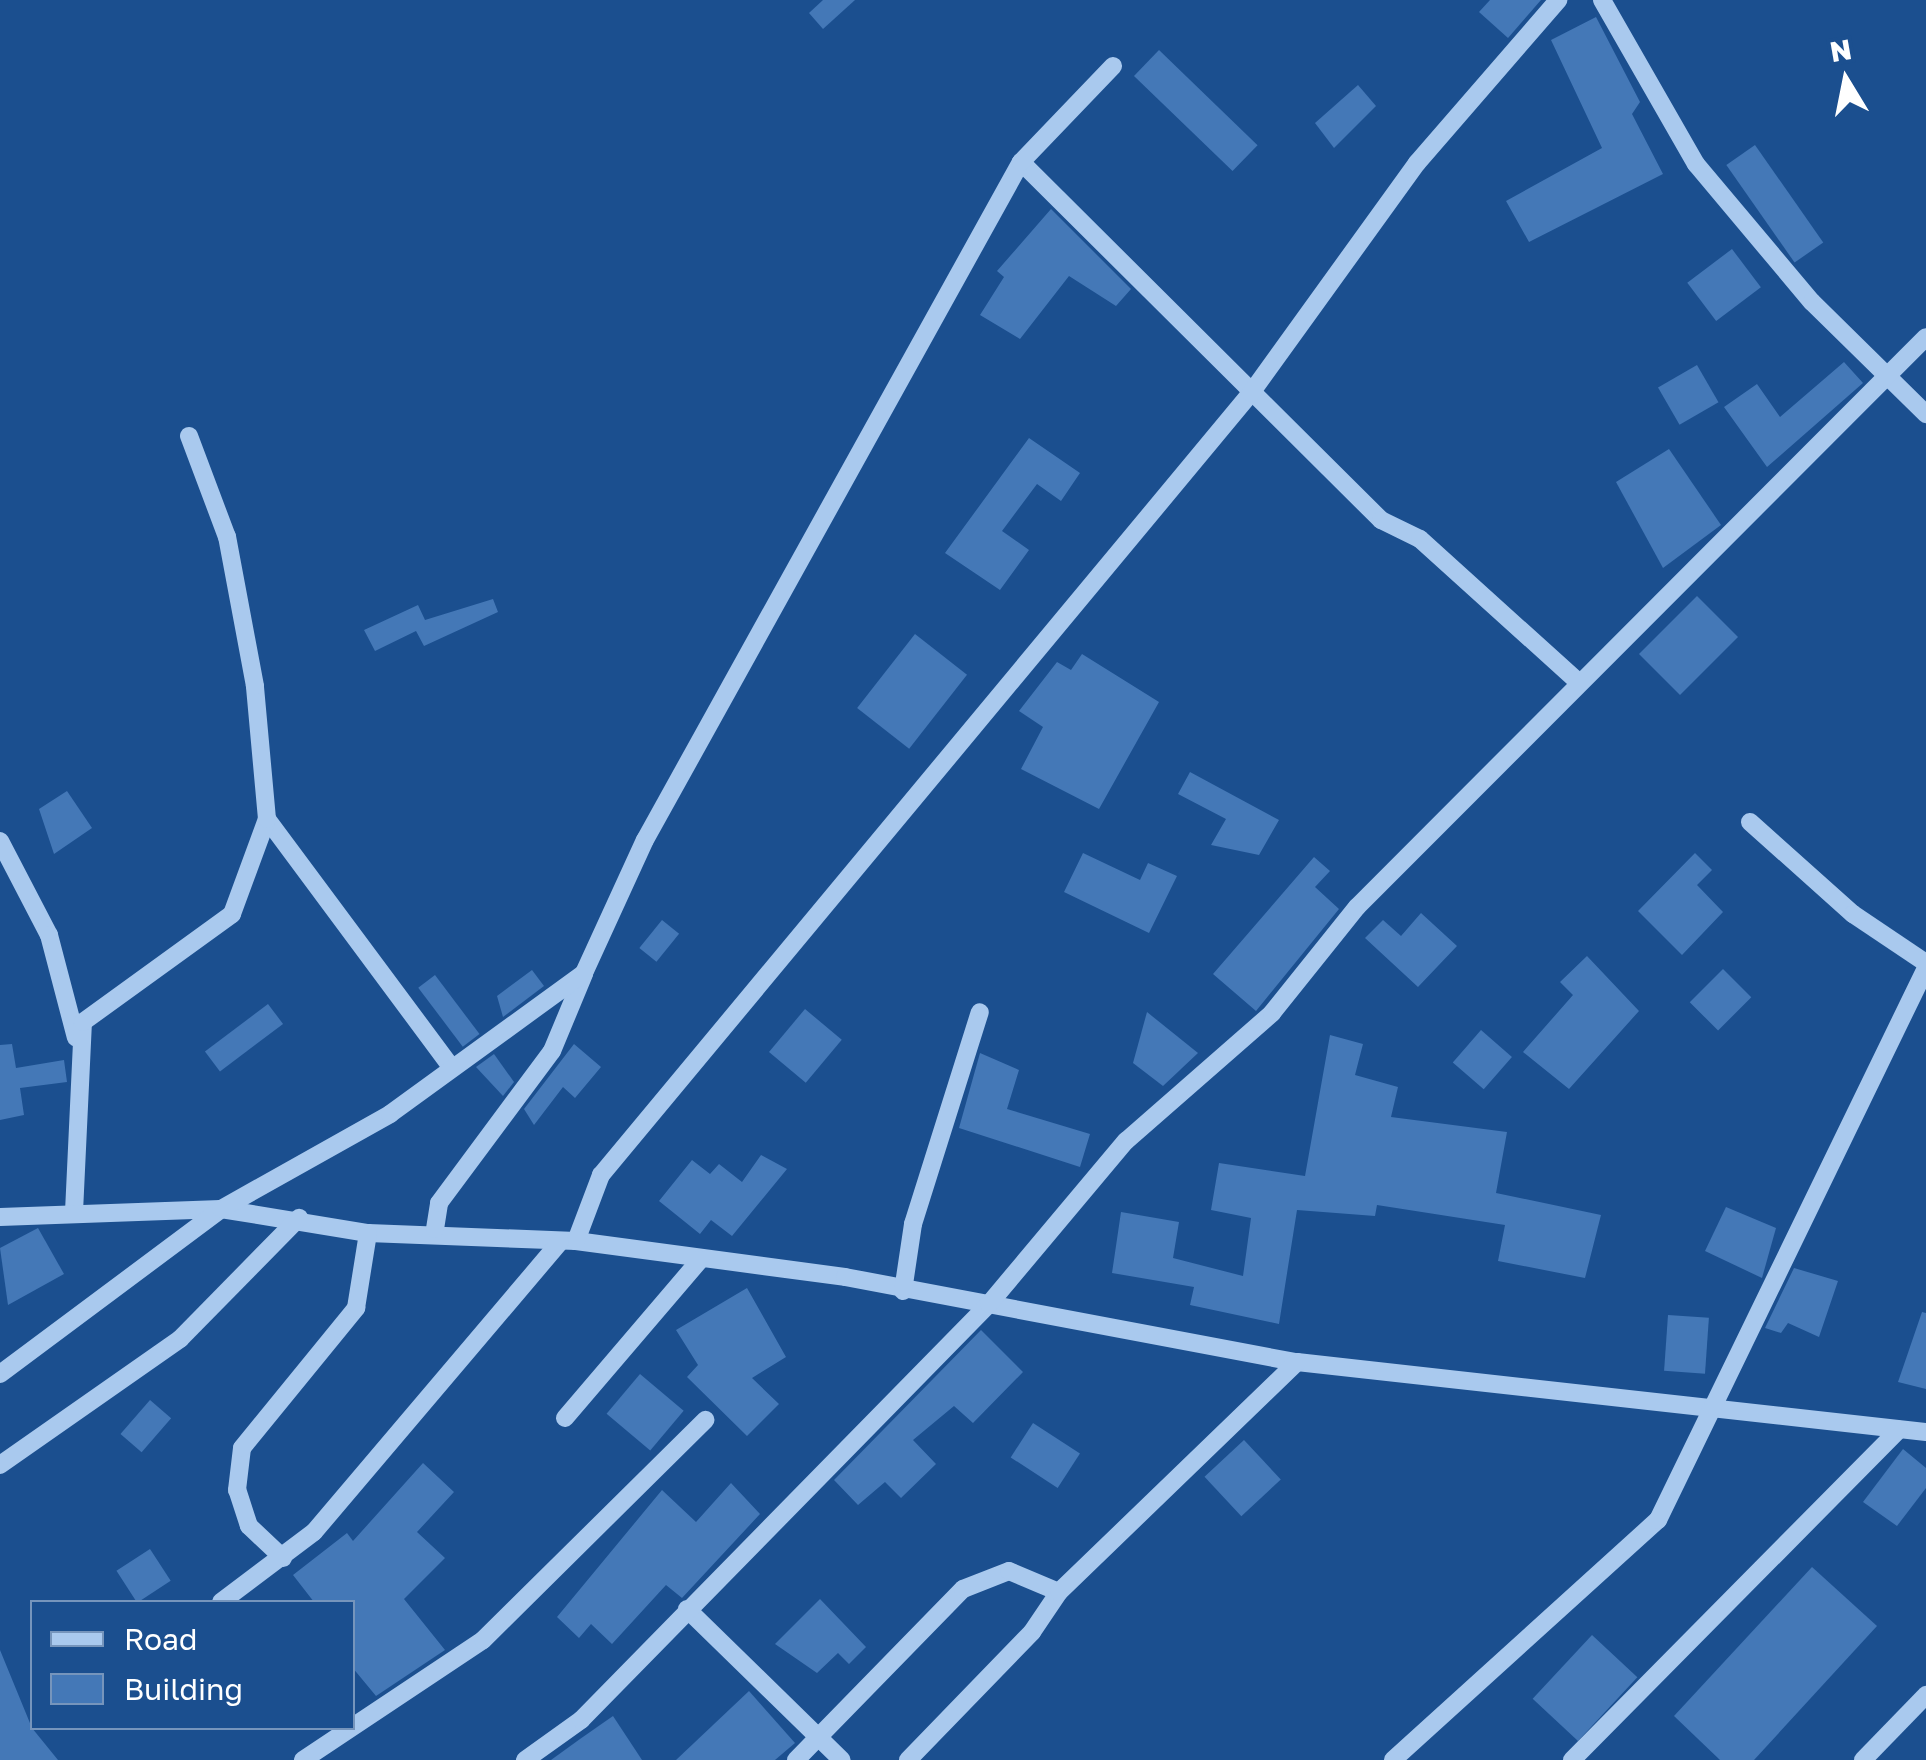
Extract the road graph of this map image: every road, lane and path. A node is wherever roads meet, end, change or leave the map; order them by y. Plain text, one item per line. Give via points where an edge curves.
1 (1558, 0) edge
2 (1602, 0) edge
3 (1113, 66) dead end
4 (1020, 162) junction
5 (1926, 337) edge
6 (1887, 380) junction
7 (1251, 393) junction
8 (1926, 414) edge
9 (189, 436) dead end
10 (1578, 682) junction
11 (267, 819) junction
12 (1750, 822) dead end
13 (0, 841) edge
14 (1926, 966) edge
15 (584, 974) junction
16 (980, 1012) dead end
17 (76, 1038) junction
18 (451, 1067) junction
19 (221, 1208) junction
20 (74, 1212) junction
21 (0, 1217) edge
22 (299, 1218) junction
23 (435, 1229) junction
24 (368, 1232) junction
25 (568, 1242) junction
26 (700, 1260) junction
27 (903, 1291) junction
28 (989, 1304) junction
29 (1297, 1362) junction
30 (0, 1374) edge
31 (1710, 1401) junction
32 (565, 1418) dead end
33 (705, 1420) dead end
34 (1899, 1429) junction
35 (1926, 1432) edge
36 (0, 1464) edge
37 (284, 1558) junction
38 (1059, 1592) junction
39 (224, 1600) edge
40 (687, 1609) junction
41 (1926, 1695) edge
42 (355, 1725) edge
43 (348, 1730) edge
44 (819, 1736) junction
45 (303, 1760) edge
46 (525, 1760) edge
47 (796, 1760) edge
48 (842, 1760) edge
49 (908, 1760) edge
50 (1393, 1760) edge
51 (1572, 1760) edge
52 (1863, 1760) edge

1 - 7 street via 1416,164
2 - 6 street via 1696,164
3 - 4 street
4 - 7 street
4 - 15 street via 646,840
5 - 6 street
6 - 8 street
6 - 10 street
7 - 10 street via 1382,520 1420,539
7 - 25 street via 601,1175
9 - 11 street via 227,537 255,686
10 - 28 street via 1357,907 1272,1013 1126,1140
11 - 17 street via 232,914 96,1009
11 - 18 street
12 - 14 street via 1853,914
13 - 17 street via 49,935
14 - 31 street
15 - 18 street
15 - 23 street via 552,1050 439,1202
16 - 27 street via 914,1224
17 - 20 street
18 - 19 street via 390,1114
19 - 20 street
19 - 22 street
19 - 30 street via 77,1325
20 - 21 street
22 - 24 street
22 - 36 street via 180,1340
23 - 24 street
23 - 25 street
24 - 37 street via 356,1308 242,1448 237,1490 249,1526
25 - 26 street
25 - 37 street
26 - 27 street
26 - 32 street
27 - 28 street
28 - 29 street
28 - 40 street
29 - 31 street
29 - 38 street
31 - 34 street
31 - 50 street via 1658,1520
33 - 42 street via 483,1640
34 - 35 street
34 - 51 street
37 - 39 street
38 - 44 street via 1010,1571 963,1589
38 - 49 street via 1032,1632
40 - 44 street
40 - 46 street via 581,1720
41 - 52 street
43 - 45 street
44 - 47 street
44 - 48 street

